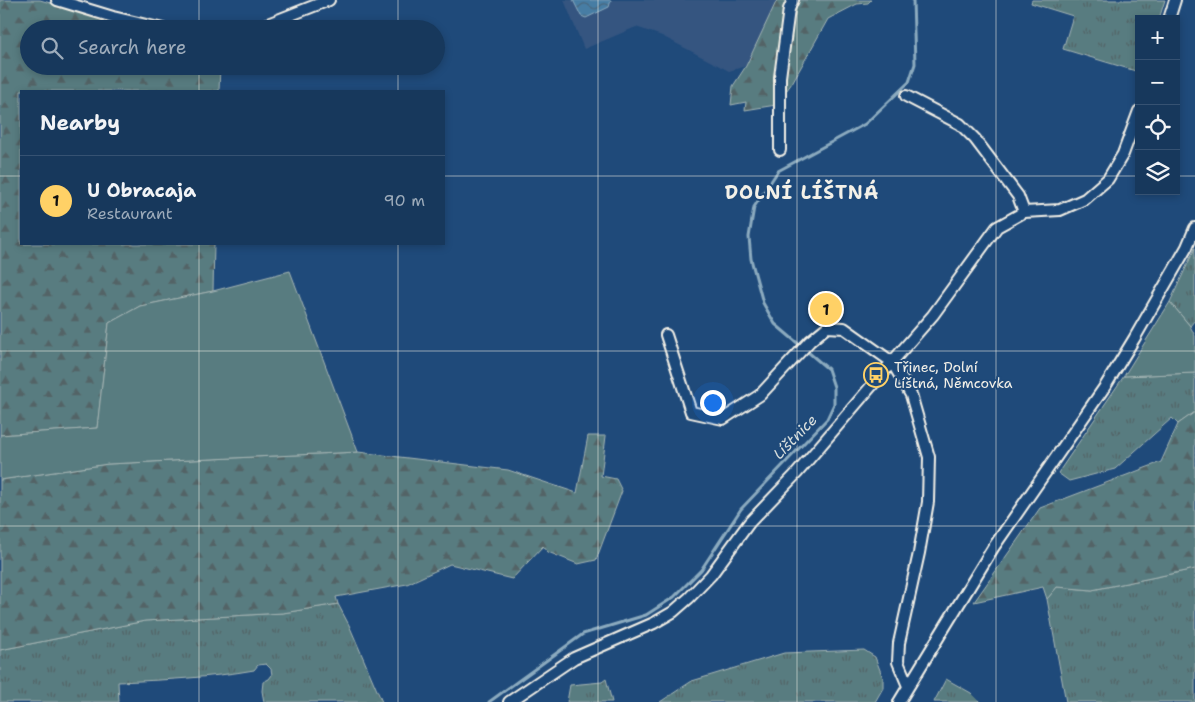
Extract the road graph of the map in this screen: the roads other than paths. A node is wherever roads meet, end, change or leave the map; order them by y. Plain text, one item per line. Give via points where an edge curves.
1 (57, 0) edge
2 (329, 0) edge
3 (793, 0) edge
4 (1175, 0) edge
5 (1170, 15) edge
6 (125, 20) edge
7 (278, 20) edge
8 (906, 96) dead end
9 (1135, 122) edge
10 (780, 150) dead end
11 (1024, 212) junction
12 (1195, 228) edge
13 (666, 335) dead end
14 (892, 362) junction
15 (908, 686) junction
16 (509, 702) edge
17 (899, 702) edge

1 - 6 street
2 - 7 street
3 - 10 street via 780,77
4 - 5 street
8 - 11 street via 960,124 1018,196
9 - 11 street via 1123,154 1108,179 1086,199 1060,210
11 - 14 street via 997,227 933,315
12 - 15 street via 1106,384 992,548
13 - 14 street via 691,412 723,419 760,395 827,327 844,328
14 - 15 street via 911,395 929,457 928,502 899,643 898,662
14 - 16 street via 803,466 749,523 711,575 689,598 654,623 574,658
15 - 17 street

